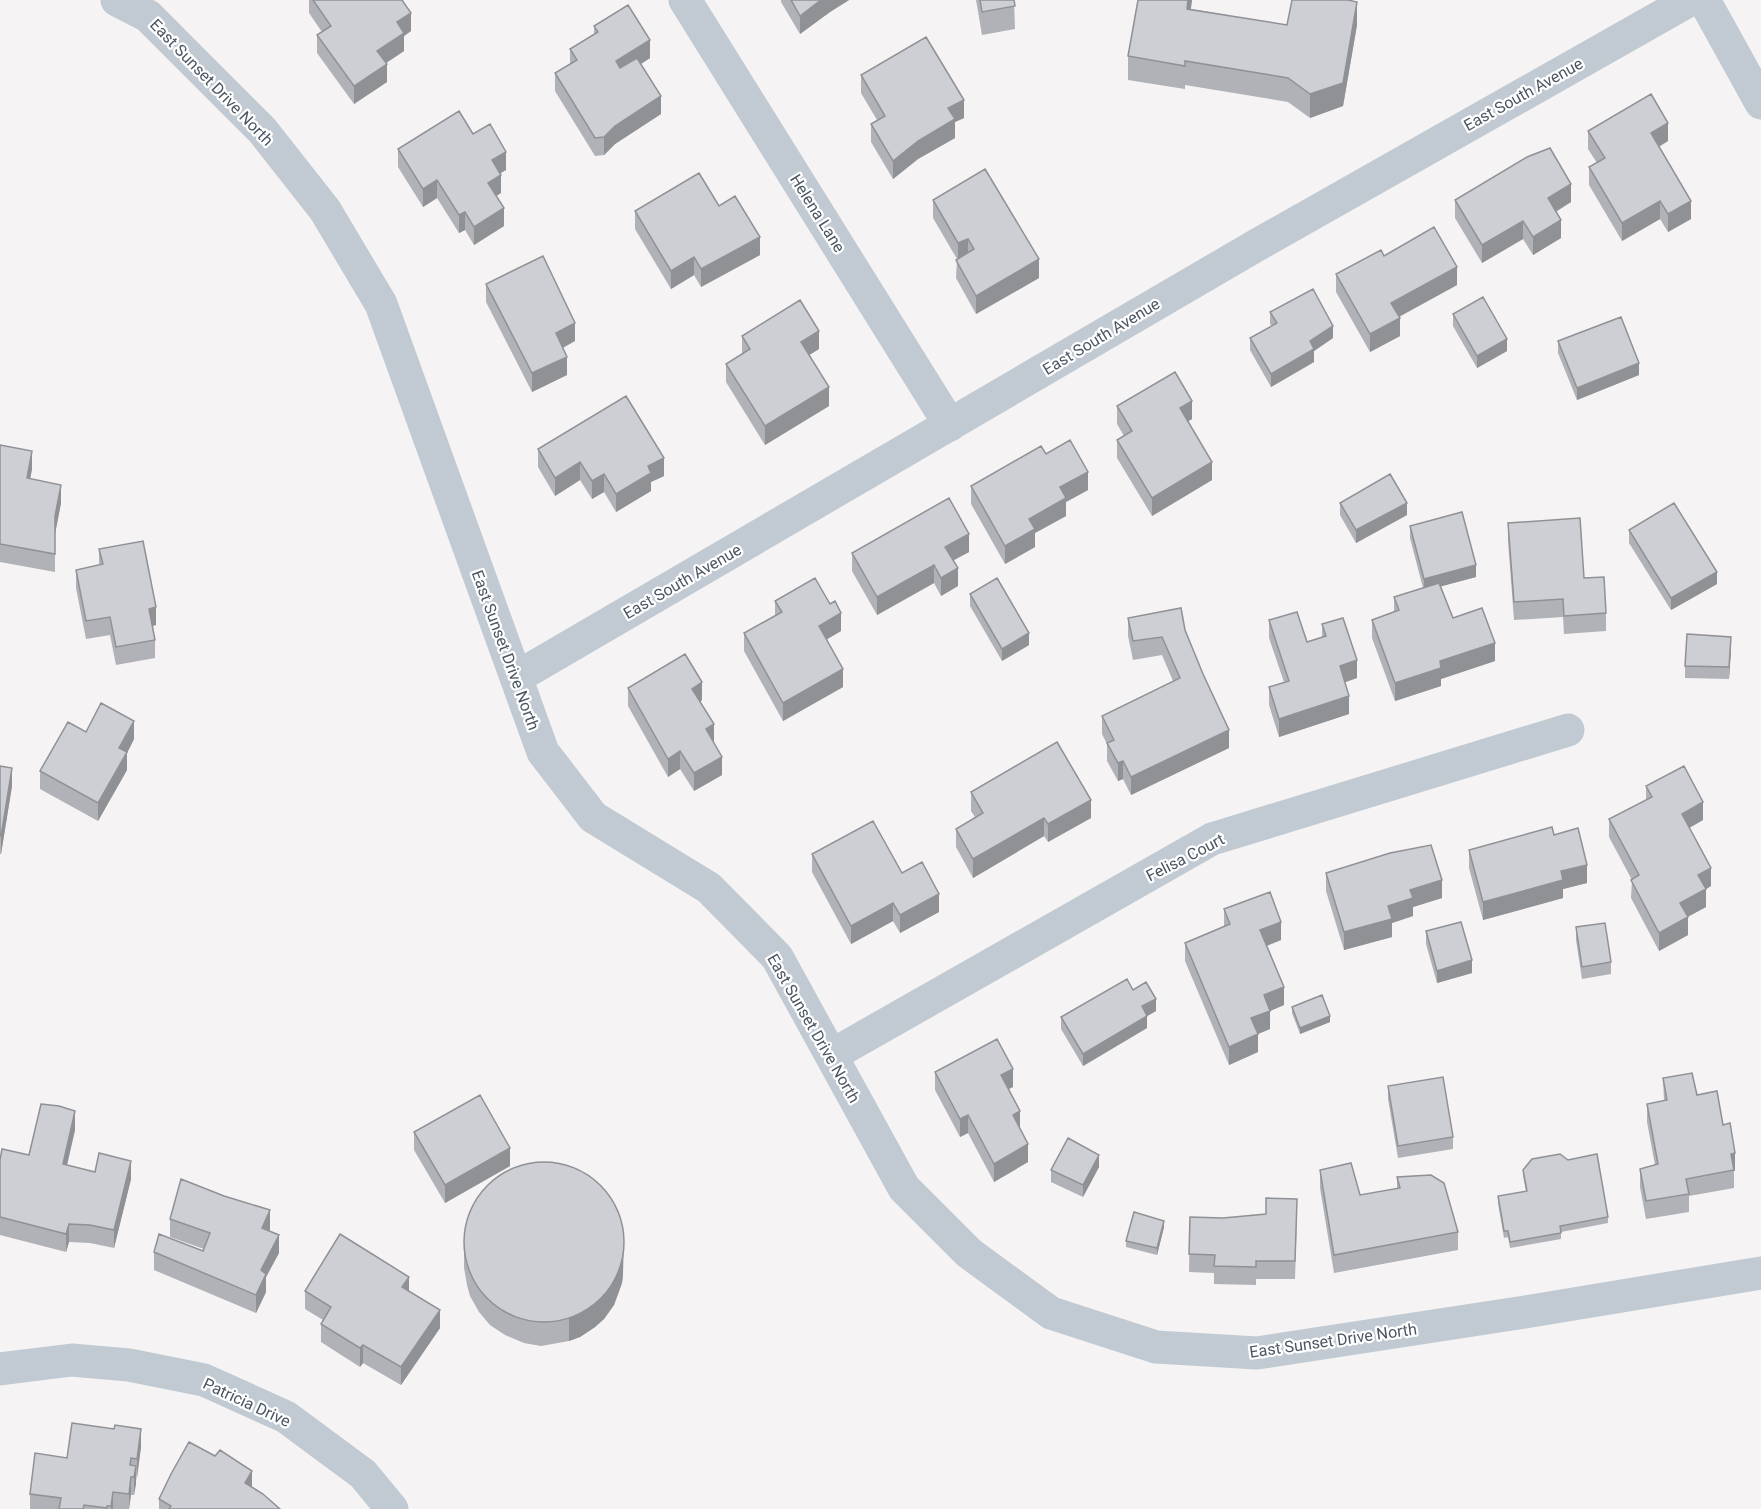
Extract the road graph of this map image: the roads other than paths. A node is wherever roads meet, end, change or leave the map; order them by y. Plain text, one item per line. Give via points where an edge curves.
1 (117, 0) edge
2 (685, 0) edge
3 (1690, 0) edge
4 (1704, 0) edge
5 (1761, 103) edge
6 (950, 425) junction
7 (516, 677) junction
8 (1568, 730) dead end
9 (832, 1055) junction
10 (1761, 1273) edge
11 (0, 1369) edge
12 (392, 1509) edge

1 - 7 street, East Sunset Drive North via 148,16 262,130 325,210 381,303
2 - 6 street, Helena Lane
3 - 6 street, East South Avenue via 1257,244
4 - 5 street
6 - 7 street, East South Avenue
7 - 9 street, East Sunset Drive North via 543,752 593,817 709,888 777,957
8 - 9 street, Felisa Court via 1212,839
9 - 10 street, East Sunset Drive North via 904,1188 969,1253 1051,1313 1156,1347 1257,1353
11 - 12 street, Patricia Drive via 72,1360 129,1365 204,1380 286,1417 363,1474

